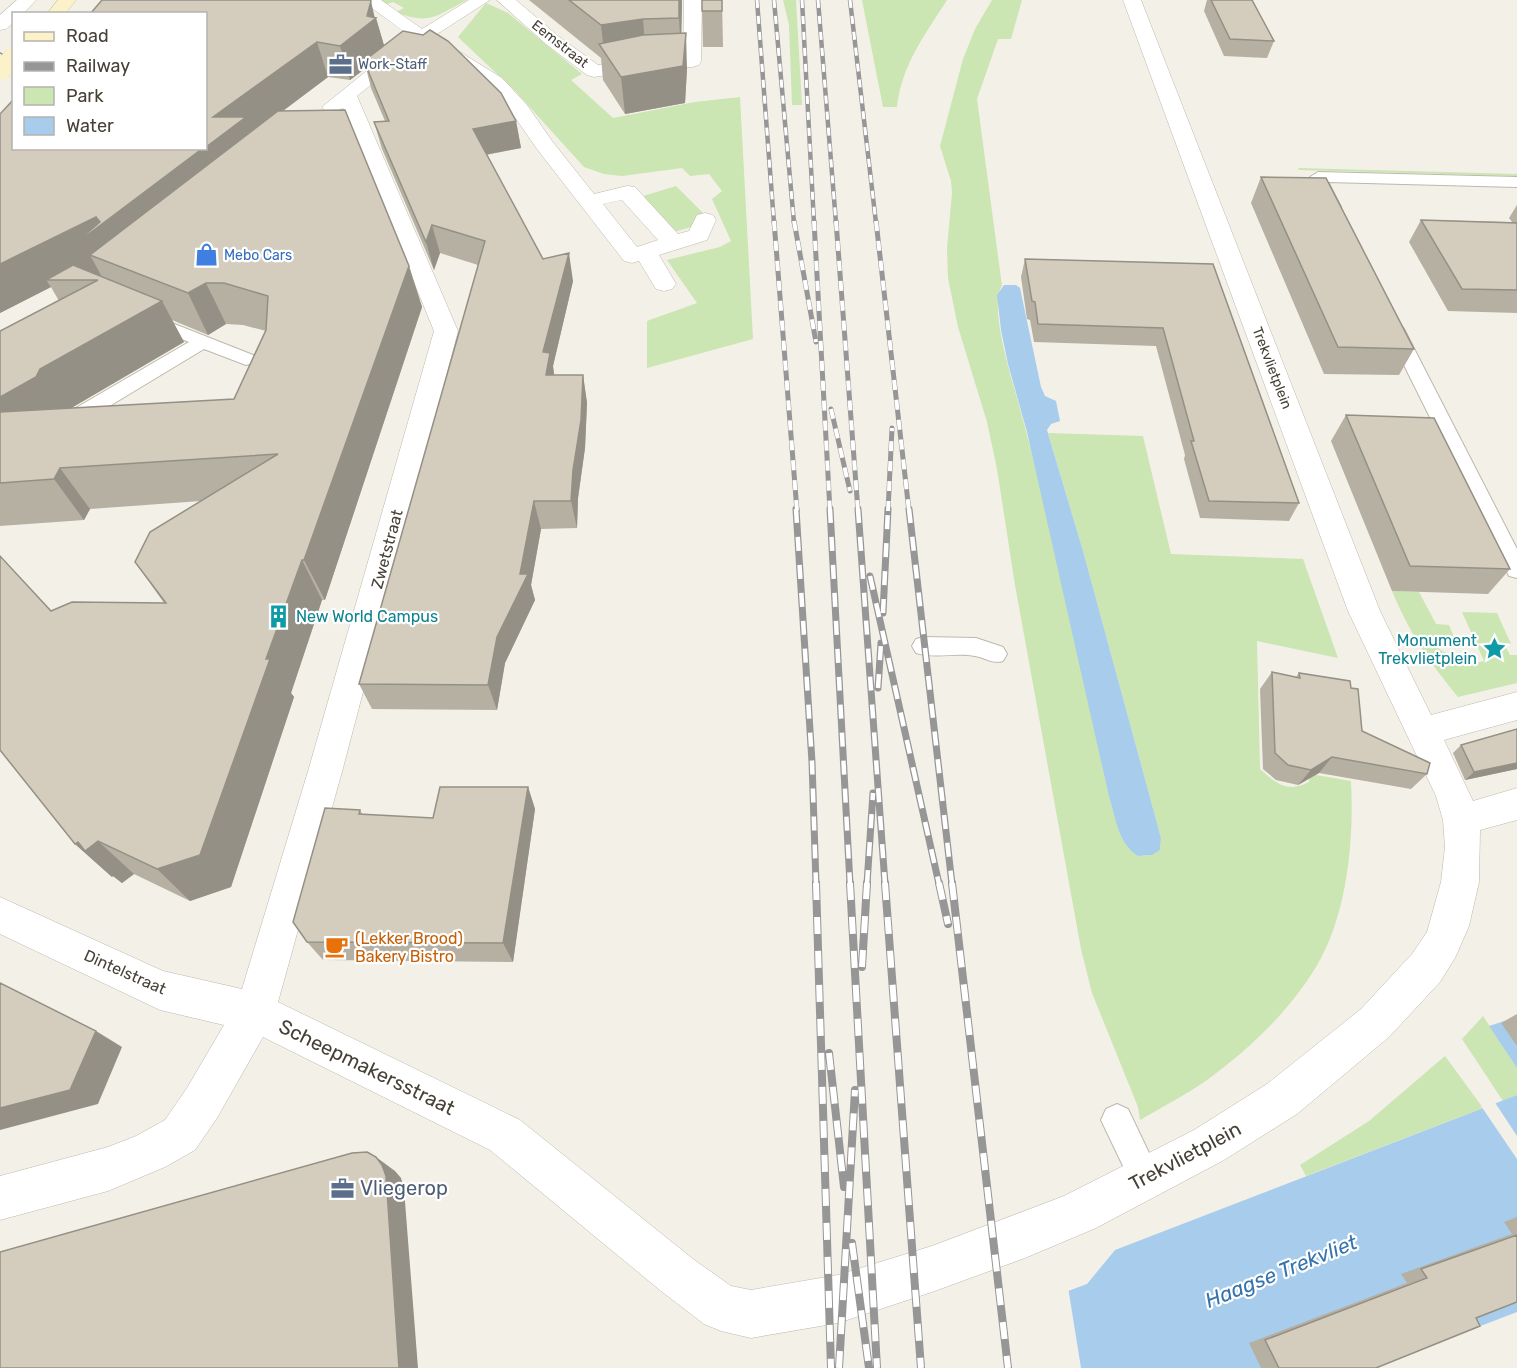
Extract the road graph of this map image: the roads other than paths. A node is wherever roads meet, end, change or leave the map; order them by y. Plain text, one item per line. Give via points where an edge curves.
1 (27, 0) edge
2 (67, 0) edge
3 (481, 0) edge
4 (506, 0) edge
5 (693, 0) edge
6 (1132, 0) edge
7 (371, 1) edge
8 (351, 5) edge
9 (14, 12) edge
10 (56, 12) edge
11 (12, 14) edge
12 (0, 25) edge
13 (421, 36) junction
14 (12, 59) edge
15 (0, 71) edge
16 (347, 95) junction
17 (312, 123) edge
18 (1517, 182) edge
19 (590, 201) junction
20 (1339, 218) edge
21 (705, 220) dead end
22 (673, 243) junction
23 (646, 252) junction
24 (664, 284) dead end
25 (1386, 310) edge
26 (138, 314) edge
27 (204, 341) junction
28 (246, 359) dead end
29 (76, 417) edge
30 (1517, 570) edge
31 (924, 646) dead end
32 (996, 654) dead end
33 (1517, 706) edge
34 (1423, 731) junction
35 (1517, 804) edge
36 (1461, 820) junction
37 (0, 915) edge
38 (255, 1012) junction
39 (1117, 1120) dead end
40 (1145, 1178) junction
41 (0, 1198) edge
42 (751, 1314) joint

1 - 9 street
2 - 10 main road
3 - 13 street
4 - 5 street, Eemstraat via 594,71 692,61
6 - 34 street, Trekvlietplein via 1364,611
7 - 8 street
7 - 13 street
11 - 12 street
13 - 16 street
13 - 19 street via 495,82
14 - 15 main road, bridge
16 - 17 street
16 - 38 street, Zwetstraat via 447,332
18 - 20 lane via 1318,177
19 - 22 street via 627,192
19 - 23 street via 632,256
21 - 22 street via 699,235
22 - 23 street
23 - 24 street
25 - 30 lane
26 - 27 lane
27 - 28 lane
27 - 29 lane
31 - 32 lane via 976,647
33 - 34 street
34 - 36 street, Trekvlietplein
35 - 36 street
36 - 40 street, Trekvlietplein via 1463,861 1450,926 1411,987 1348,1047 1282,1099 1209,1145
37 - 38 street, Dintelstraat via 160,990
38 - 41 street via 180,1135 108,1169
38 - 42 street, Scheepmakersstraat via 505,1135 686,1281 721,1306
39 - 40 lane
40 - 42 street, Trekvlietplein via 1052,1224 932,1269 838,1299

